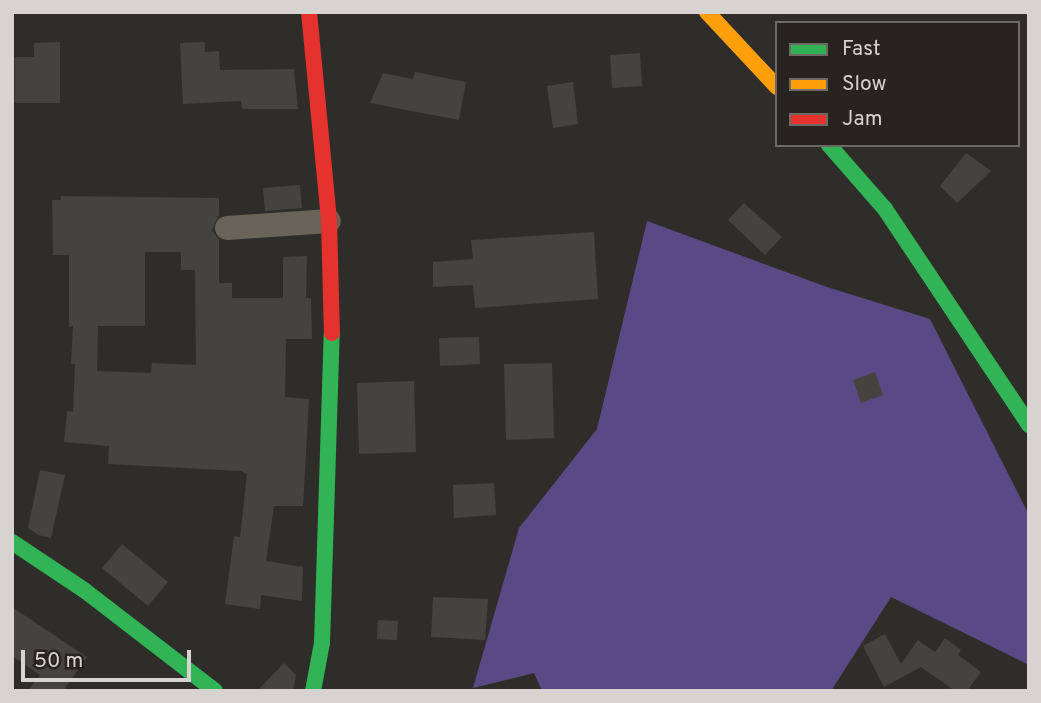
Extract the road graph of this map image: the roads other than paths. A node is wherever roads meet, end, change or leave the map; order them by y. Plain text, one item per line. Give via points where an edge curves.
1 (309, 12) edge
2 (707, 12) edge
3 (775, 85) edge
4 (831, 147) edge
5 (329, 221) junction
6 (227, 228) dead end
7 (1029, 425) edge
8 (12, 542) edge
9 (215, 691) edge
10 (313, 691) edge

1 - 5 street
2 - 3 street
4 - 7 street via 885,209
5 - 6 street
5 - 10 street via 332,336 322,643
8 - 9 street via 84,590

